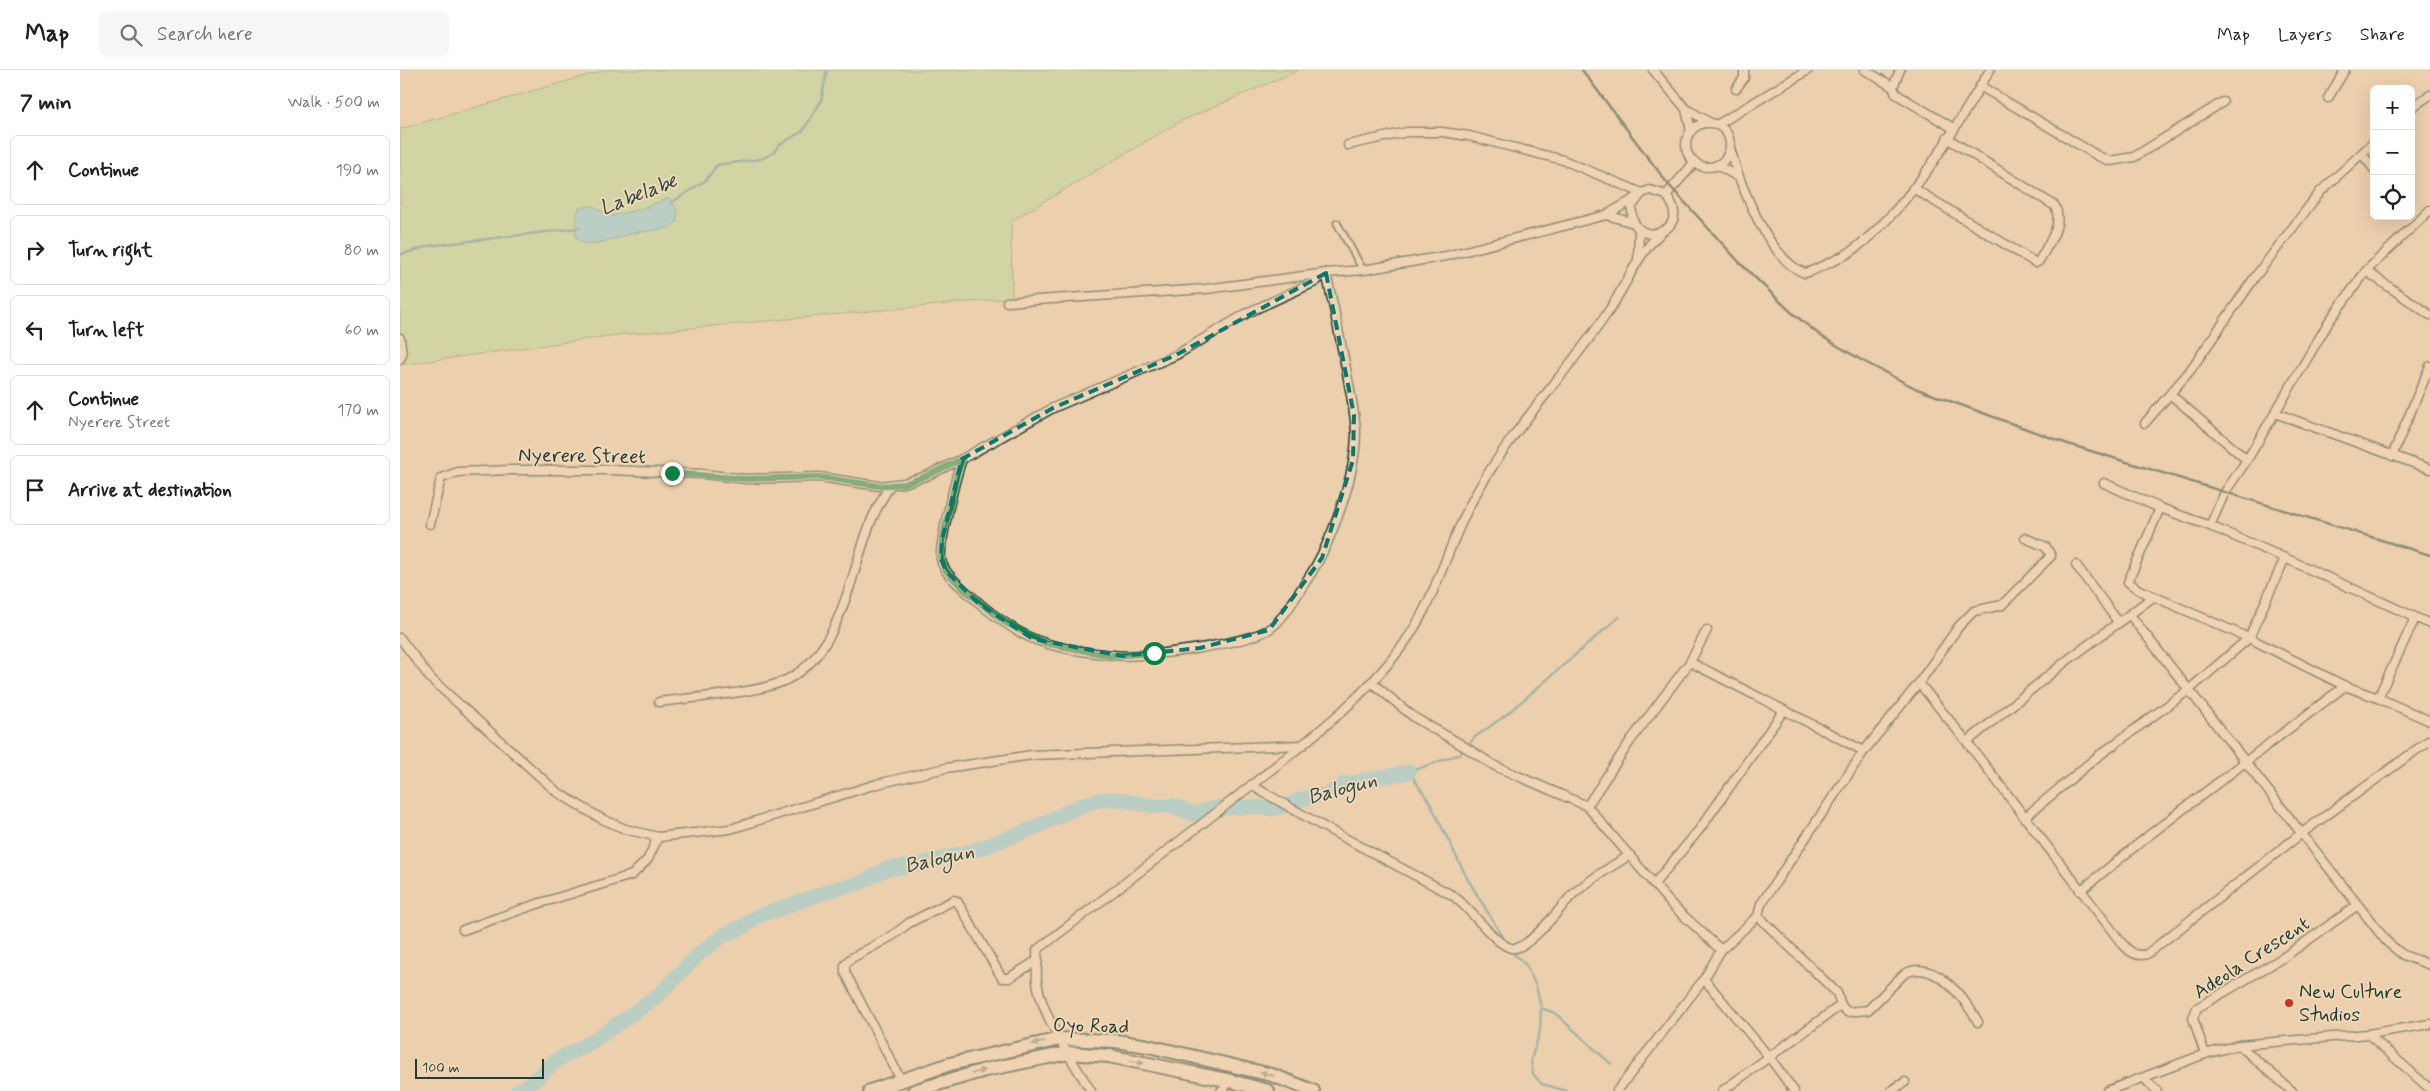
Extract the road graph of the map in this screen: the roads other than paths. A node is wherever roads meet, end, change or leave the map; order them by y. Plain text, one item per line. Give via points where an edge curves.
1 (1653, 70) edge
2 (1744, 70) edge
3 (1808, 70) edge
4 (1865, 70) edge
5 (1900, 70) edge
6 (1990, 70) edge
7 (2345, 70) edge
8 (1893, 86) junction
9 (1980, 86) junction
10 (1736, 89) dead end
11 (2430, 95) edge
12 (2328, 98) dead end
13 (2223, 102) dead end
14 (2415, 105) edge
15 (1686, 109) junction
16 (1714, 124) junction
17 (1953, 128) junction
18 (1691, 131) junction
19 (1947, 138) junction
20 (1348, 145) dead end
21 (2370, 146) edge
22 (1730, 148) junction
23 (2362, 154) junction
24 (1695, 162) junction
25 (2370, 164) edge
26 (1717, 165) junction
27 (1738, 177) junction
28 (1913, 188) junction
29 (1666, 195) junction
30 (1639, 196) junction
31 (2430, 210) edge
32 (1606, 215) junction
33 (2415, 218) edge
34 (2412, 220) edge
35 (1634, 222) junction
36 (1337, 223) dead end
37 (1639, 229) junction
38 (1663, 231) junction
39 (1638, 260) junction
40 (1363, 270) junction
41 (2366, 271) junction
42 (1326, 273) junction
43 (1007, 302) dead end
44 (2430, 315) edge
45 (400, 338) edge
46 (400, 359) edge
47 (2430, 366) edge
48 (2170, 394) junction
49 (2275, 413) junction
50 (2145, 423) dead end
51 (2392, 456) junction
52 (962, 459) junction
53 (2247, 460) junction
54 (2430, 470) edge
55 (2104, 483) dead end
56 (890, 485) junction
57 (2160, 508) junction
58 (430, 524) dead end
59 (2210, 526) junction
60 (2025, 538) dead end
61 (2285, 558) junction
62 (2076, 565) dead end
63 (2153, 596) junction
64 (2130, 615) junction
65 (2415, 618) junction
66 (2119, 623) junction
67 (2430, 624) edge
68 (1707, 630) dead end
69 (400, 638) edge
70 (2249, 638) junction
71 (1690, 662) junction
72 (1371, 682) junction
73 (1919, 683) junction
74 (2345, 686) junction
75 (2190, 689) junction
76 (2378, 698) junction
77 (659, 702) dead end
78 (1784, 710) junction
79 (2430, 721) edge
80 (2430, 740) edge
81 (1968, 742) junction
82 (1303, 745) junction
83 (1864, 751) junction
84 (2245, 763) junction
85 (1251, 785) junction
86 (1587, 806) junction
87 (2024, 818) junction
88 (2302, 833) junction
89 (658, 837) junction
90 (1630, 855) junction
91 (1654, 884) junction
92 (2080, 891) junction
93 (2358, 905) junction
94 (1758, 916) junction
95 (463, 930) dead end
96 (1721, 950) junction
97 (1038, 960) junction
98 (2430, 965) edge
99 (1704, 979) junction
100 (1841, 1005) junction
101 (1978, 1022) dead end
102 (2430, 1024) edge
103 (2368, 1034) junction
104 (1060, 1039) junction
105 (2239, 1045) junction
106 (1068, 1053) junction
107 (2204, 1053) junction
108 (1770, 1058) junction
109 (2144, 1078) junction
110 (901, 1080) junction
111 (1230, 1081) junction
112 (1905, 1082) dead end
113 (2282, 1088) edge
114 (2430, 1089) edge
115 (870, 1091) edge
116 (914, 1091) edge
117 (1091, 1091) edge
118 (1221, 1091) edge
119 (1268, 1091) edge
120 (1313, 1091) edge
121 (1617, 1091) edge
122 (1722, 1091) edge
123 (1794, 1091) edge
124 (1891, 1091) edge
125 (2107, 1091) edge
126 (2157, 1091) edge
127 (2292, 1091) edge

1 - 15 street
2 - 10 street via 1744,78
3 - 16 street
4 - 8 street
5 - 8 street
6 - 9 street
7 - 12 street
8 - 17 street via 1896,94 1904,100
9 - 13 street via 2110,161 2134,157
9 - 17 street
11 - 14 street
15 - 16 street
15 - 18 street
16 - 18 street via 1700,124
16 - 22 street via 1729,136
17 - 19 street
18 - 24 street via 1686,148
19 - 28 street
19 - 28 street via 2055,206 2057,224 2039,261 2036,263
20 - 30 street via 1407,132 1451,133 1562,160
21 - 23 street
22 - 26 street via 1726,158
22 - 27 street
23 - 25 street
23 - 48 street via 2320,192 2295,223
24 - 26 street via 1706,167
24 - 29 street
26 - 27 street
27 - 28 street via 1748,203 1781,254 1790,265 1805,273 1853,250
29 - 30 street via 1650,190
29 - 38 street via 1674,210 1674,218
30 - 32 street
30 - 35 street via 1632,206
31 - 33 street
32 - 35 street
32 - 40 street via 1446,256
34 - 41 street
35 - 37 street
36 - 40 street
37 - 38 street via 1647,233
37 - 39 street
38 - 39 street
39 - 72 street via 1582,350 1502,451 1475,494 1418,622 1404,645
40 - 42 street
41 - 44 street
41 - 49 street via 2330,320
42 - 43 street via 1206,289
42 - 52 street via 1308,286 1248,312 1176,355 1053,408
42 - 52 street via 1354,415 1353,460 1336,523 1322,558 1282,617 1269,630 1200,648 1122,656 1033,639 973,598 946,571 941,559 942,540
45 - 46 street
47 - 51 street
48 - 50 street
48 - 53 street
49 - 51 street
49 - 53 street
51 - 54 street
52 - 56 street via 904,484
53 - 59 street via 2225,492
55 - 57 street
56 - 58 street, Nyerere Street via 819,477 746,479 619,470 458,472 441,478
56 - 77 street via 872,518 838,617 808,665 787,680 761,688
57 - 59 street
57 - 63 street via 2128,582
59 - 61 street
60 - 73 street via 2046,547 2050,556 2047,561 2002,605 1974,611 1959,626
61 - 65 street
61 - 70 street
62 - 66 street
63 - 64 street
63 - 70 street
64 - 66 street
64 - 75 street
65 - 67 street
65 - 76 street
66 - 81 street via 2065,662
68 - 71 street
69 - 89 street via 431,679 557,792 600,818 625,829
70 - 74 street
70 - 75 street
71 - 78 street
71 - 86 street
72 - 82 street
72 - 86 street via 1415,718 1494,766
73 - 81 street
73 - 83 street
74 - 76 street
74 - 84 street
75 - 84 street
75 - 87 street via 2097,757
76 - 79 street
78 - 83 street
78 - 91 street via 1699,830
80 - 88 street
81 - 87 street
82 - 85 street
82 - 89 street via 1032,755 946,768 877,784 730,829
83 - 94 street via 1761,904
84 - 88 street
84 - 92 street
85 - 90 street via 1452,895 1511,948 1519,948 1574,894
85 - 97 street via 1037,950
86 - 90 street
87 - 92 street
88 - 92 street via 2141,956 2130,953
88 - 93 street
89 - 95 street via 648,859 632,875
90 - 91 street
91 - 96 street
93 - 98 street via 2396,951
93 - 107 street, Adeola Crescent via 2284,957 2197,1008 2193,1018
94 - 96 street
94 - 100 street via 1837,993
96 - 99 street
97 - 104 street via 1038,982 1044,1004
97 - 110 street via 1009,978 1002,978 954,900 850,959 845,965 845,972
99 - 108 street
99 - 121 street
100 - 101 street via 1847,1012 1868,1010 1904,974 1921,969 1937,974
100 - 108 street
102 - 103 street
103 - 105 street
103 - 114 street
104 - 106 street
104 -> 110 main road, Oyo Road via 980,1056
120 -> 104 main road, Oyo Road via 1272,1075 1148,1046
105 - 107 street
105 - 113 street
106 -> 111 main road, Oyo Road via 1109,1056
116 -> 106 main road, Oyo Road via 985,1070
106 - 117 street
107 - 109 street
108 - 122 street
108 - 123 street
109 - 125 street
109 - 126 street
110 - 115 main road, Oyo Road
111 - 118 street
111 - 119 main road, Oyo Road
112 - 124 street
113 - 127 street

